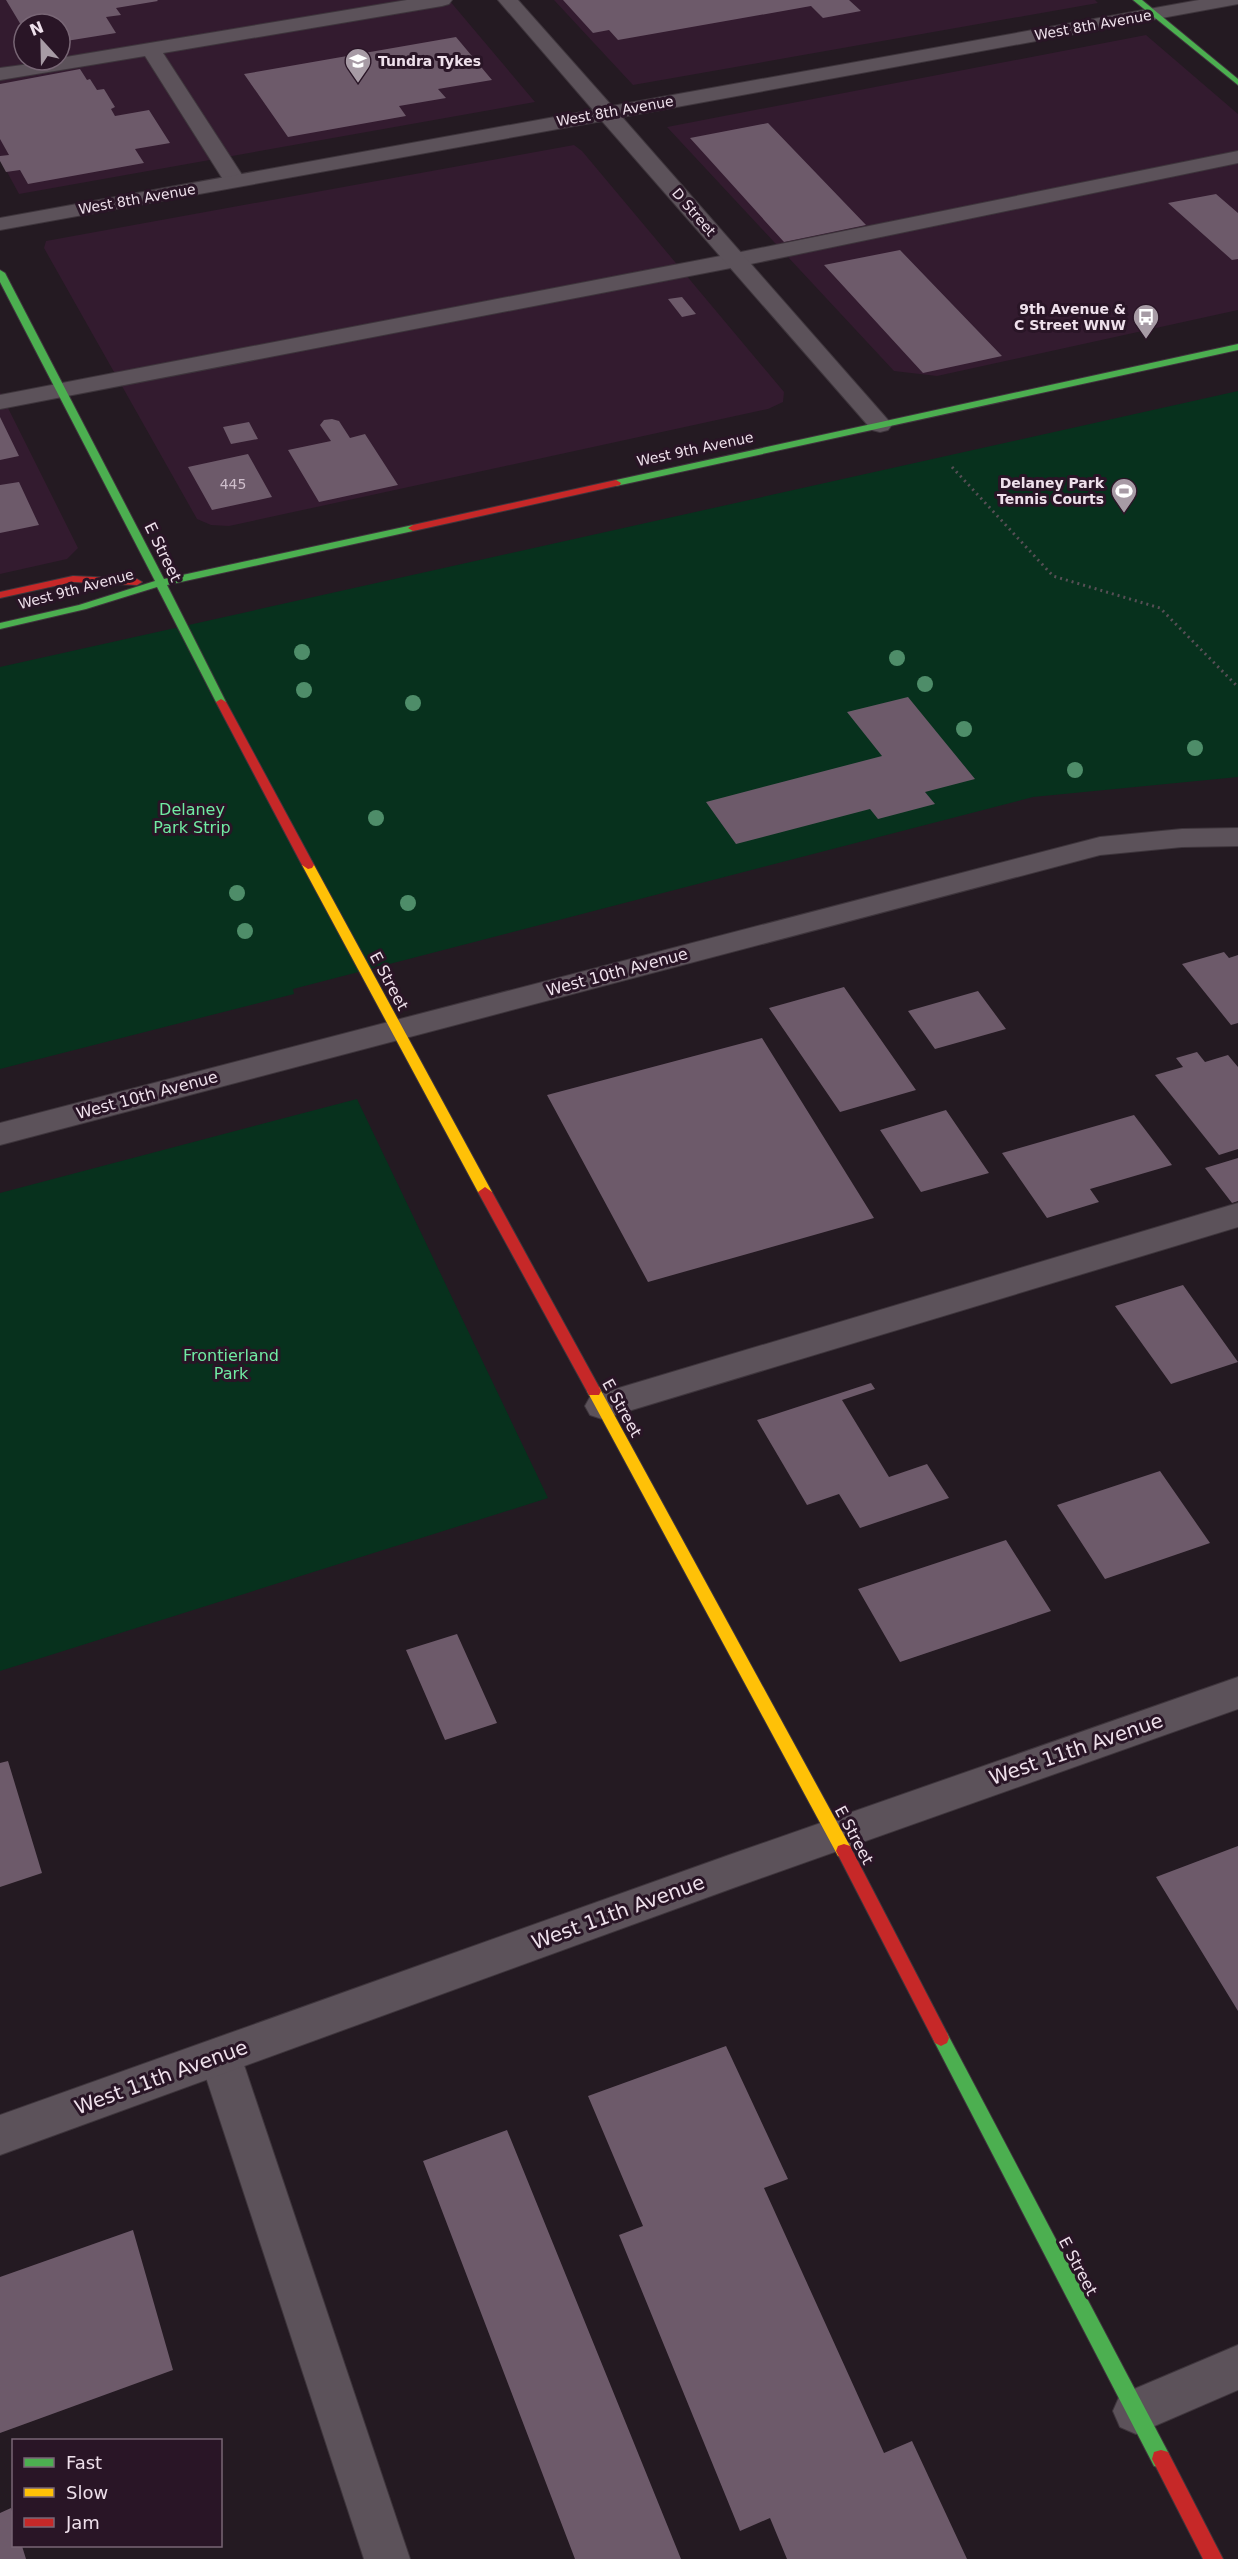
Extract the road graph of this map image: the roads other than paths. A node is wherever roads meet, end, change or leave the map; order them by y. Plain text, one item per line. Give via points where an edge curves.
1 (442, 0) edge
2 (508, 0) edge
3 (1137, 0) edge
4 (1231, 0) edge
5 (1155, 14) junction
6 (151, 49) junction
7 (0, 74) edge
8 (1238, 83) edge
9 (607, 112) junction
10 (1238, 157) edge
11 (235, 181) junction
12 (0, 224) edge
13 (736, 260) junction
14 (0, 273) edge
15 (1238, 347) edge
16 (59, 390) junction
17 (0, 402) edge
18 (880, 425) junction
19 (160, 583) junction
20 (0, 595) edge
21 (0, 626) edge
22 (1238, 837) edge
23 (396, 1030) junction
24 (0, 1134) edge
25 (1238, 1215) edge
26 (602, 1406) junction
27 (1238, 1693) edge
28 (835, 1834) junction
29 (220, 2056) junction
30 (0, 2135) edge
31 (1238, 2367) edge
32 (1136, 2411) junction
33 (387, 2559) edge
34 (1213, 2559) edge

1 - 6 street
2 - 9 street, D Street
3 - 5 street
4 - 5 street, West 8th Avenue
5 - 8 street
5 - 9 street, West 8th Avenue
6 - 7 street
6 - 11 street
9 - 11 street, West 8th Avenue
9 - 13 street, D Street
10 - 13 street
11 - 12 street, West 8th Avenue
13 - 16 street
13 - 18 street, D Street
14 - 16 street, E Street
15 - 18 street, West 9th Avenue
16 - 17 street
16 - 19 street, E Street
18 - 19 street, West 9th Avenue
19 - 20 street, West 9th Avenue via 73,579
19 - 21 street, West 9th Avenue
19 - 23 street, E Street
22 - 23 street, West 10th Avenue via 1100,846
23 - 24 street, West 10th Avenue
23 - 26 street, E Street
25 - 26 street
26 - 28 street, E Street
27 - 28 street, West 11th Avenue
28 - 29 street, West 11th Avenue
28 - 32 street, E Street
29 - 30 street, West 11th Avenue
29 - 33 street
31 - 32 street
32 - 34 street, E Street

